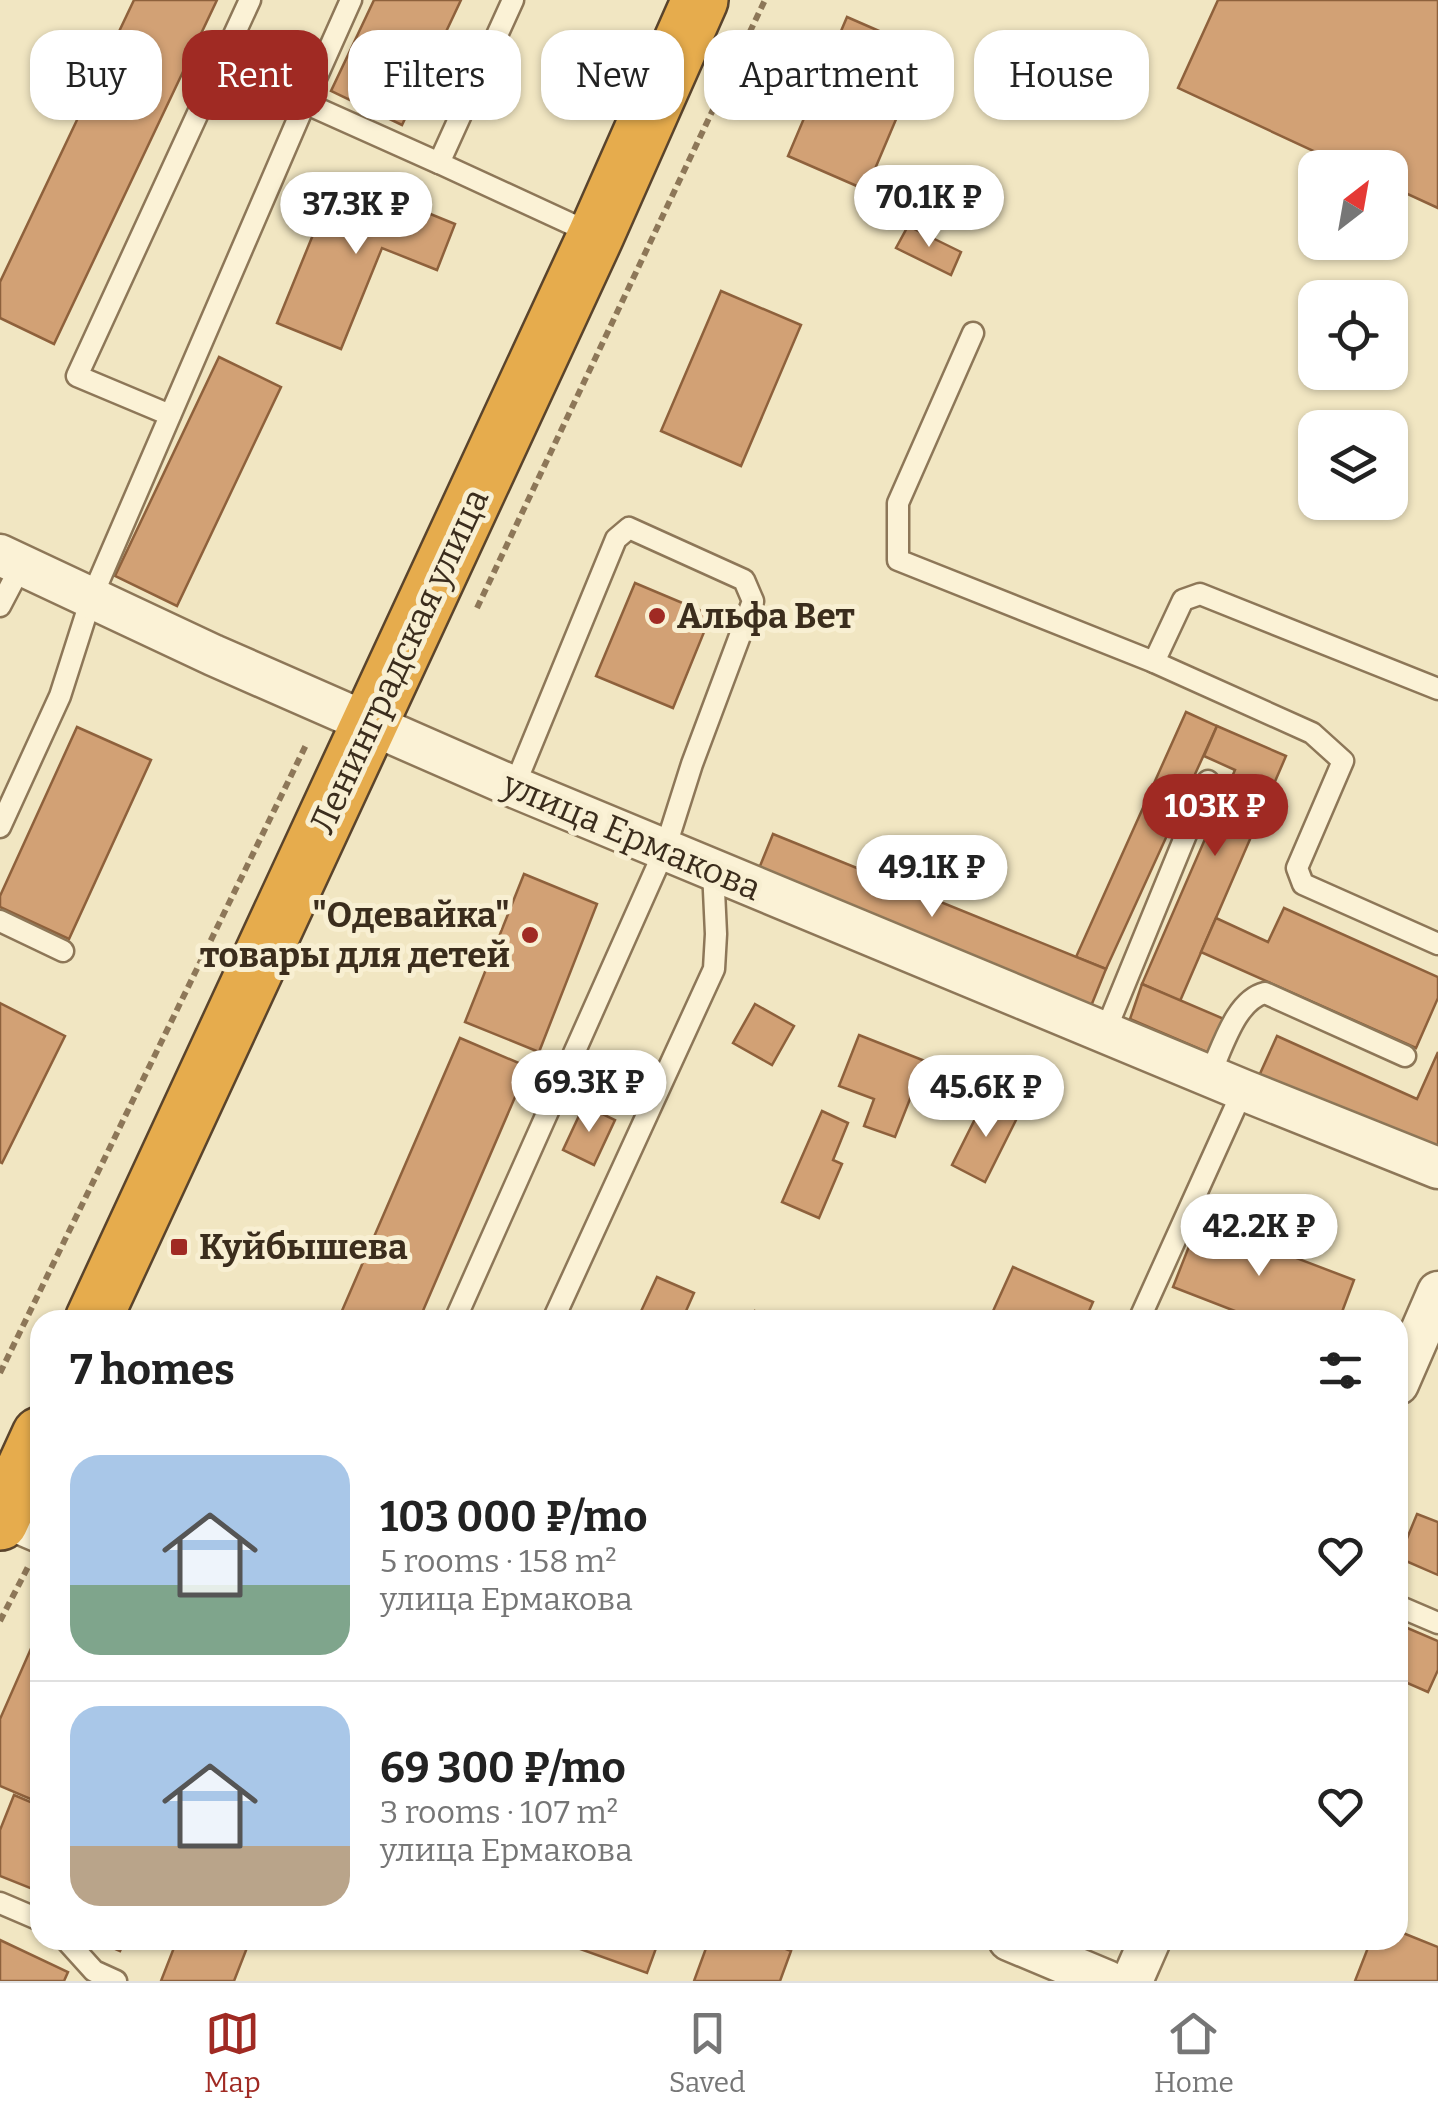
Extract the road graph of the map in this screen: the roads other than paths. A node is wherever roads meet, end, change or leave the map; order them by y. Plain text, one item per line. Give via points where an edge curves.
1 (250, 0) edge
2 (351, 0) edge
3 (513, 0) edge
4 (700, 0) edge
5 (328, 50) edge
6 (328, 114) edge
7 (297, 120) edge
8 (439, 163) junction
9 (596, 236) junction
10 (973, 333) dead end
11 (170, 415) junction
12 (10, 560) edge
13 (91, 600) junction
14 (0, 606) edge
15 (1154, 662) junction
16 (1438, 688) edge
17 (347, 714) junction
18 (1208, 781) dead end
19 (514, 787) junction
20 (0, 827) edge
21 (665, 849) junction
22 (713, 870) junction
23 (0, 921) edge
24 (1438, 944) edge
25 (63, 951) dead end
26 (1105, 1032) junction
27 (1405, 1056) dead end
28 (1226, 1083) junction
29 (1438, 1168) edge
30 (1438, 1292) edge
31 (98, 1310) edge
32 (459, 1310) edge
33 (557, 1310) edge
34 (1143, 1310) edge
35 (1408, 1361) edge
36 (30, 1473) edge
37 (15, 1528) edge
38 (1408, 1610) edge
39 (1438, 1624) edge
40 (0, 1902) edge
41 (30, 1916) edge
42 (73, 1950) edge
43 (1033, 1950) edge
44 (1146, 1950) edge
45 (92, 1976) edge
46 (116, 1981) edge
47 (1107, 1981) edge
48 (1132, 1981) edge

1 - 11 lane via 76,376
2 - 5 lane
3 - 8 lane
4 - 9 highway, Ленинградская улица
6 - 8 lane
7 - 11 lane
8 - 9 lane
9 - 17 highway, Ленинградская улица
10 - 15 lane via 898,502 898,560
11 - 13 lane
12 - 13 street, улица Ермакова
12 - 14 lane
13 - 17 street, улица Ермакова
13 - 20 lane via 60,696
15 - 16 lane via 1183,600 1200,594
15 - 24 lane via 1312,733 1343,762 1297,868 1303,884
17 - 19 street, улица Ермакова
17 - 31 highway, Ленинградская улица
18 - 26 lane
19 - 21 street, улица Ермакова
19 - 21 lane via 616,539 629,528 744,580 752,601
21 - 22 street, улица Ермакова
21 - 32 lane
22 - 26 street, улица Ермакова
22 - 33 lane via 714,970
23 - 25 lane
26 - 28 street, улица Ермакова
27 - 28 lane via 1265,994 1251,996
28 - 29 street, улица Ермакова
28 - 34 lane
30 - 35 street
36 - 37 highway
38 - 39 lane
40 - 41 lane
42 - 45 lane
43 - 47 street
44 - 48 street
45 - 46 lane

